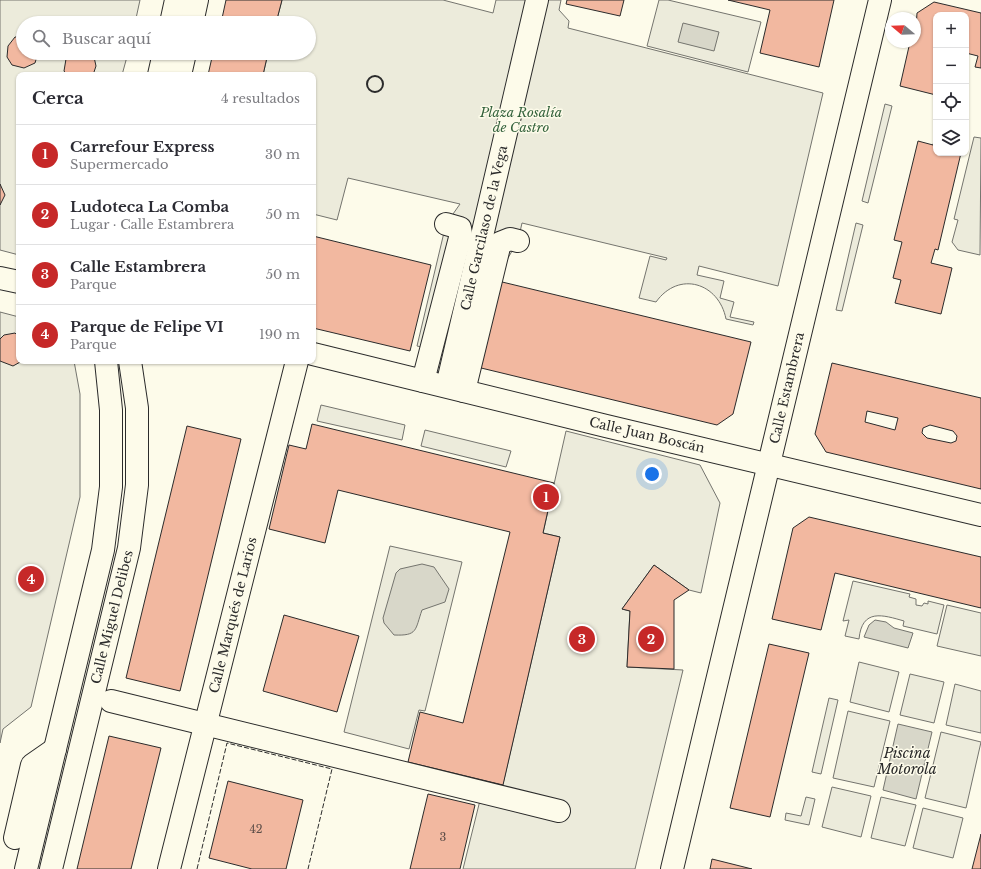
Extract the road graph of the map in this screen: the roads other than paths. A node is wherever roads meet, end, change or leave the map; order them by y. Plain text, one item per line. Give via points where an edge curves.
1 (176, 0) edge
2 (197, 0) edge
3 (537, 0) edge
4 (880, 0) edge
5 (173, 16) edge
6 (194, 16) edge
7 (162, 60) edge
8 (183, 60) edge
9 (160, 72) edge
10 (181, 72) edge
11 (446, 224) dead end
12 (518, 241) dead end
13 (0, 278) edge
14 (16, 281) edge
15 (316, 355) edge
16 (106, 364) edge
17 (130, 364) edge
18 (296, 364) edge
19 (423, 381) junction
20 (455, 388) junction
21 (769, 464) junction
22 (981, 515) edge
23 (111, 701) dead end
24 (206, 725) junction
25 (55, 749) junction
26 (559, 811) dead end
27 (15, 838) dead end
28 (26, 869) edge
29 (51, 869) edge
30 (169, 869) edge
31 (672, 869) edge

1 - 5 street
2 - 6 street
3 - 20 street, Calle Garcilaso de la Vega
4 - 21 street, Calle Estambrera
7 - 9 street
8 - 10 street
11 - 19 street, Calle Garcilaso de la Vega via 460,228 461,234
12 - 20 street, Calle Garcilaso de la Vega via 510,239 500,243
13 - 14 street
15 - 19 street, Calle Juan Boscán
16 - 25 street, Calle Miguel Delibes via 111,410 111,487 103,550
17 - 29 street, Calle Miguel Delibes via 137,408 137,485 129,548
18 - 24 street, Calle Marqués de Larios
19 - 20 street, Calle Juan Boscán
20 - 21 street, Calle Juan Boscán
21 - 22 street, Calle Juan Boscán
21 - 31 street, Calle Estambrera
23 - 24 street
24 - 26 street
24 - 30 street, Calle Marqués de Larios
25 - 27 street via 32,765
25 - 28 street, Calle Miguel Delibes

